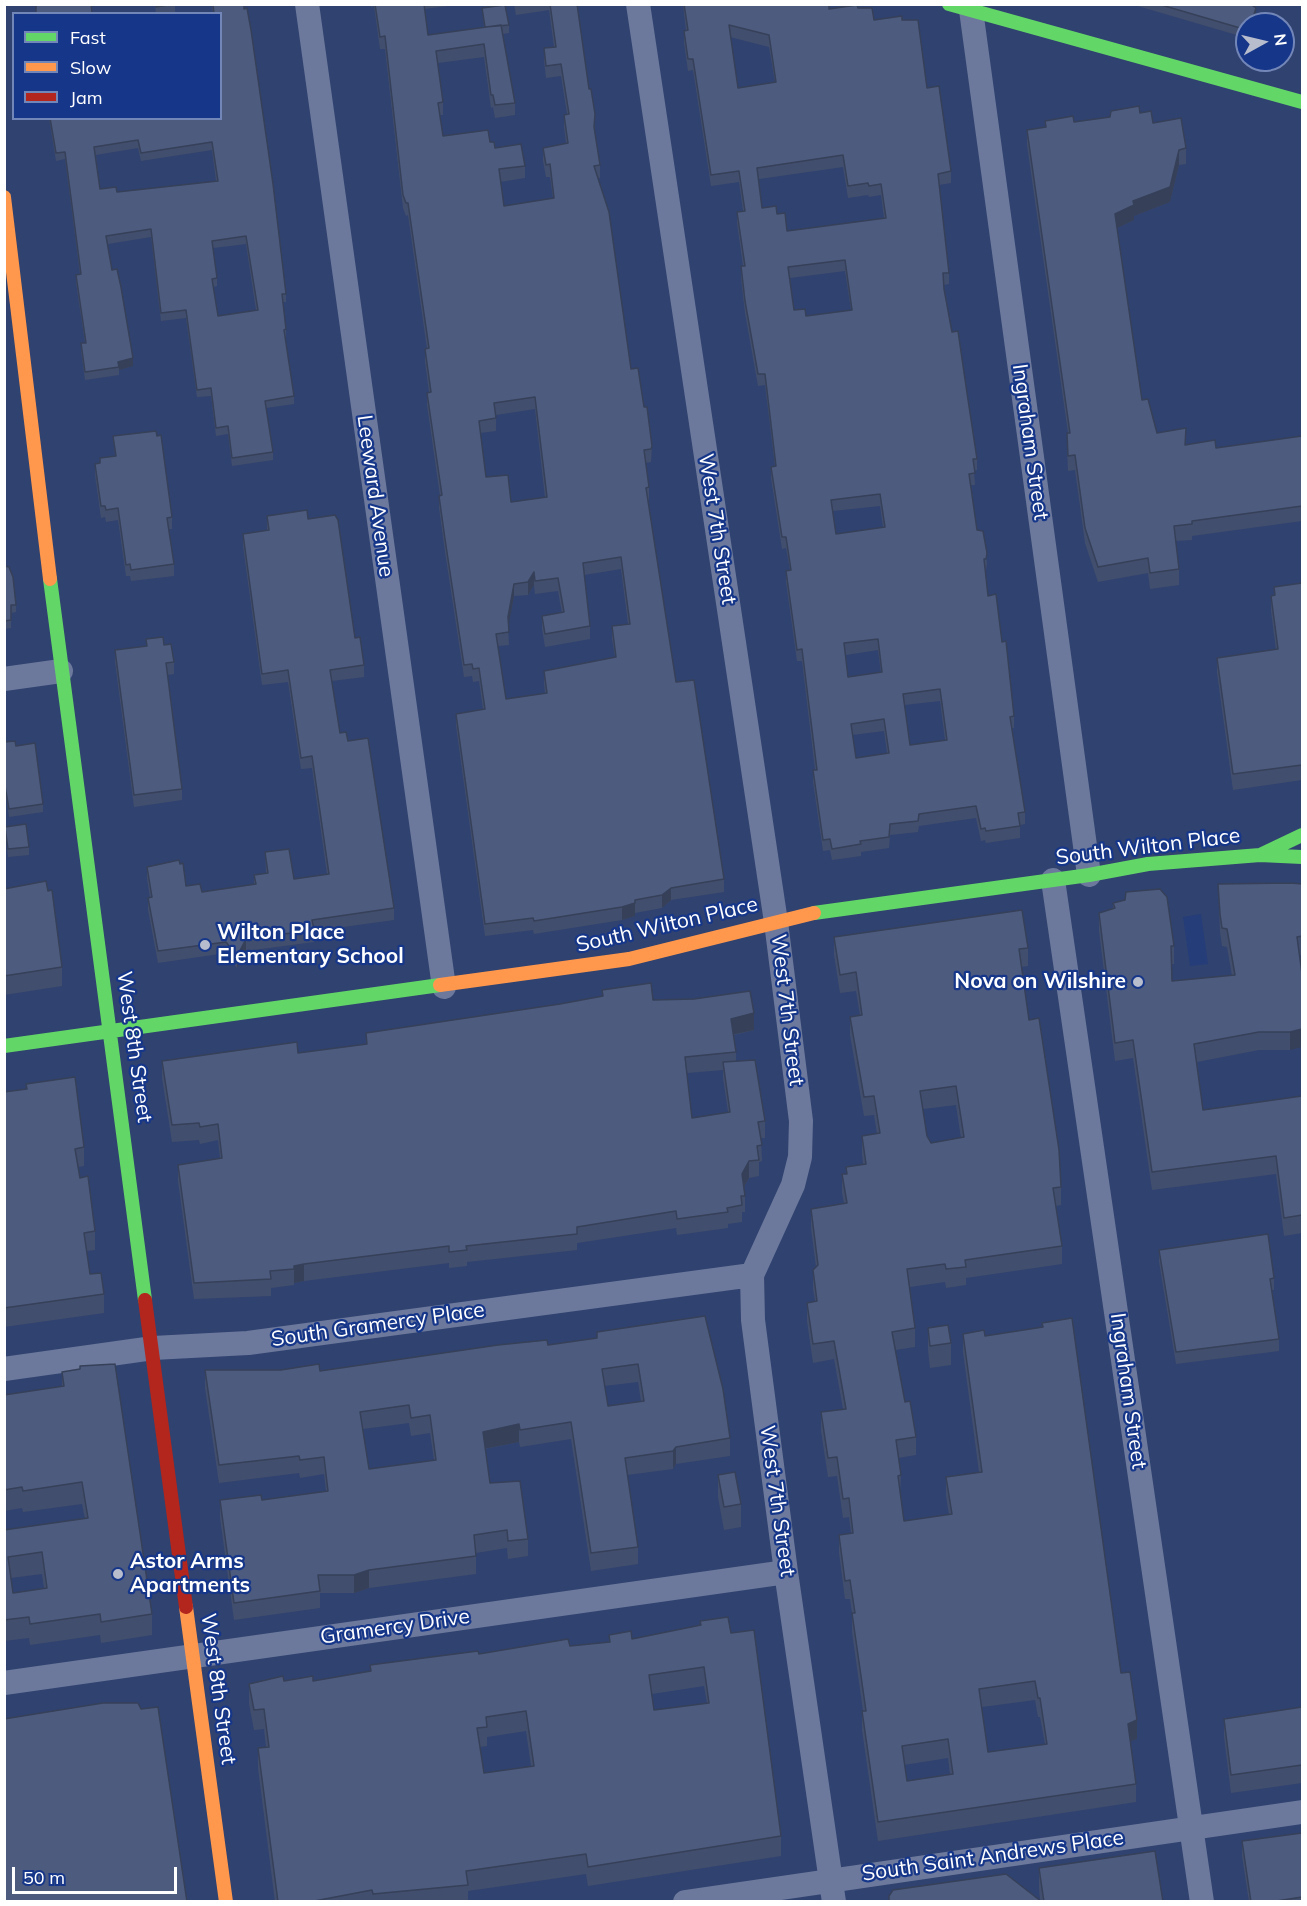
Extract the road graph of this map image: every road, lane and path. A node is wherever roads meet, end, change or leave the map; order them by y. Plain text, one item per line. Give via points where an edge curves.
1 (307, 4) edge
2 (638, 4) edge
3 (960, 7) edge
4 (1302, 102) edge
5 (4, 197) edge
6 (14, 357) edge
7 (61, 671) junction
8 (4, 679) edge
9 (1302, 835) edge
10 (1260, 855) junction
11 (1302, 857) edge
12 (1089, 875) junction
13 (1053, 880) junction
14 (776, 922) junction
15 (444, 987) junction
16 (111, 1031) junction
17 (4, 1046) edge
18 (752, 1275) junction
19 (153, 1348) junction
20 (4, 1370) edge
21 (786, 1572) junction
22 (191, 1655) junction
23 (4, 1683) edge
24 (1302, 1812) edge
25 (1192, 1827) junction
26 (832, 1891) edge
27 (226, 1902) edge
28 (684, 1902) edge
29 (1202, 1902) edge

1 - 15 street, Leeward Avenue
2 - 14 street, West 7th Street
3 - 4 main road
3 - 12 street, Ingraham Street
5 - 6 main road, West 8th Street
6 - 7 main road, West 8th Street
7 - 8 street
7 - 16 main road, West 8th Street
9 - 10 main road
10 - 11 main road, South Wilton Place
10 - 12 main road, South Wilton Place via 1148,864
12 - 13 main road, South Wilton Place
13 - 14 main road, South Wilton Place
13 - 25 street, Ingraham Street
14 - 15 main road, South Wilton Place via 629,959
14 - 18 street, West 7th Street via 801,1121 800,1157 793,1185
15 - 16 main road, South Wilton Place
16 - 17 main road, South Wilton Place
16 - 19 main road, West 8th Street
18 - 19 street, South Gramercy Place via 248,1343
18 - 21 street, West 7th Street via 753,1320
19 - 20 street, South Gramercy Place
19 - 22 main road, West 8th Street
21 - 22 street, Gramercy Drive
21 - 26 street, West 7th Street
22 - 23 street, Gramercy Drive
22 - 27 main road, West 8th Street
24 - 25 street, South Saint Andrews Place
25 - 26 street, South Saint Andrews Place
25 - 29 street, Ingraham Street
26 - 28 street, South Saint Andrews Place

